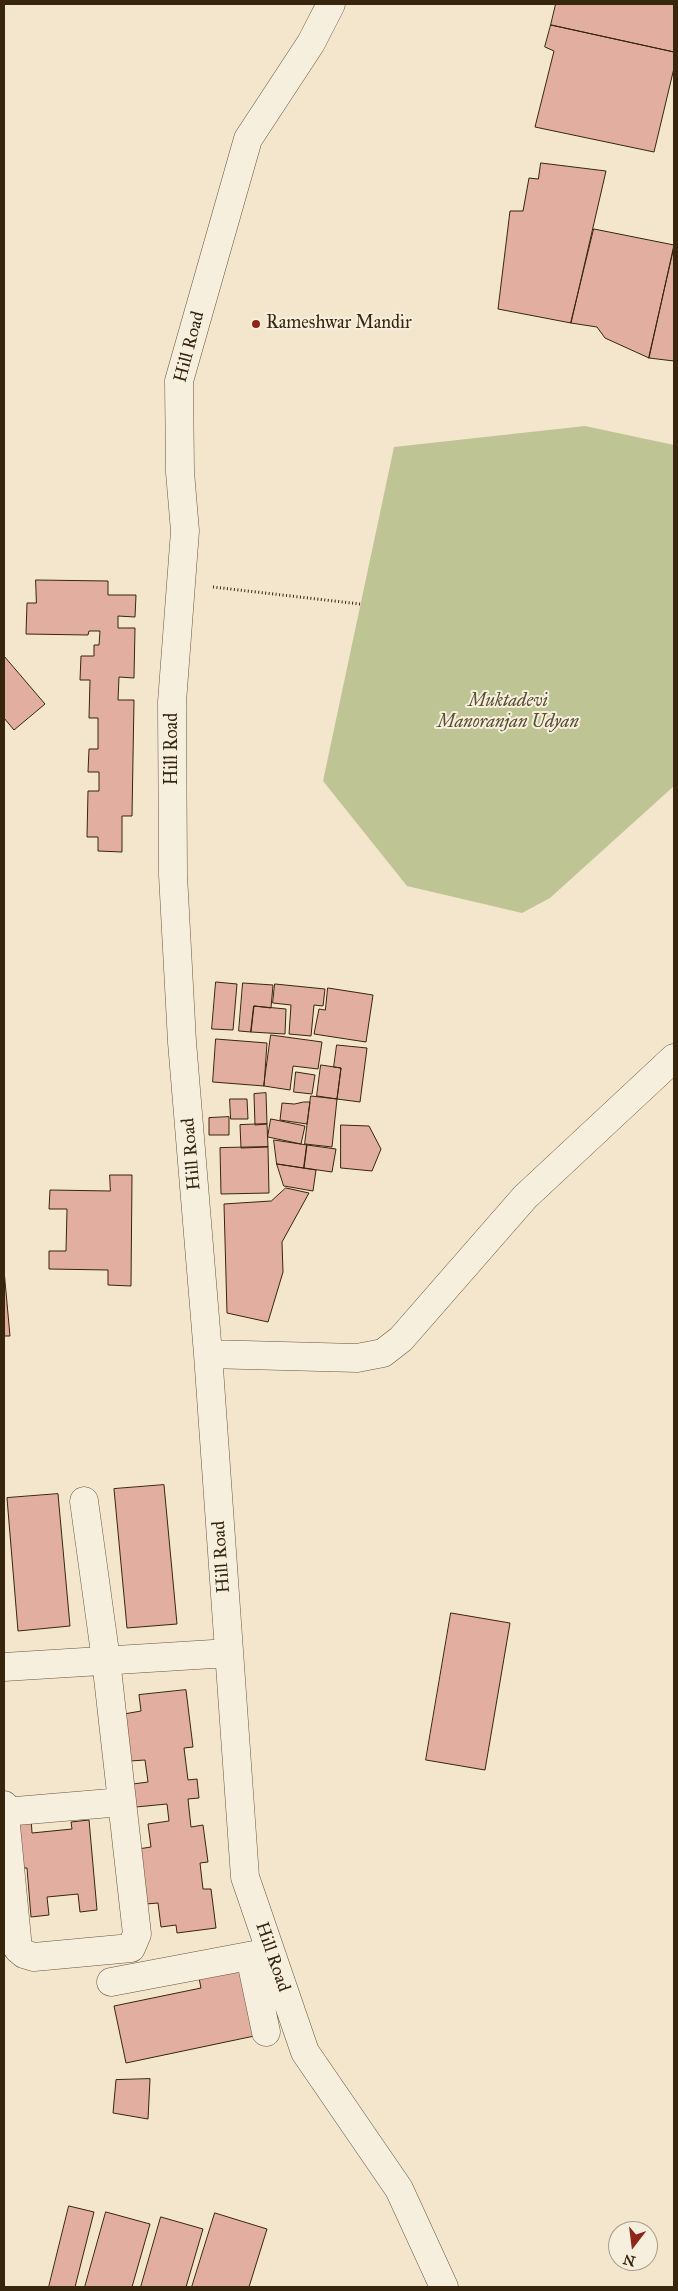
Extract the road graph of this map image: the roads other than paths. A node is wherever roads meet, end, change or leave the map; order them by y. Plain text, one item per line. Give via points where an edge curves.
1 (331, 4) edge
2 (674, 1058) edge
3 (208, 1354) junction
4 (84, 1501) dead end
5 (229, 1653) junction
6 (106, 1660) junction
7 (4, 1667) edge
8 (122, 1802) junction
9 (4, 1805) edge
10 (4, 1812) edge
11 (260, 1954) junction
12 (111, 1982) dead end
13 (266, 2032) dead end
14 (444, 2287) edge

1 - 3 street, Hill Road via 311,43 248,139 178,381 185,531 172,702 173,875 182,1042
2 - 3 street via 525,1197 400,1339 383,1353 357,1358
3 - 5 street, Hill Road
4 - 6 street
5 - 6 street
5 - 11 street, Hill Road via 245,1877
6 - 7 street
6 - 8 street
8 - 10 street
8 - 10 street via 137,1934 131,1948 34,1957 18,1949
9 - 10 street
11 - 12 street
11 - 13 street
11 - 14 street, Hill Road via 305,2052 399,2189

